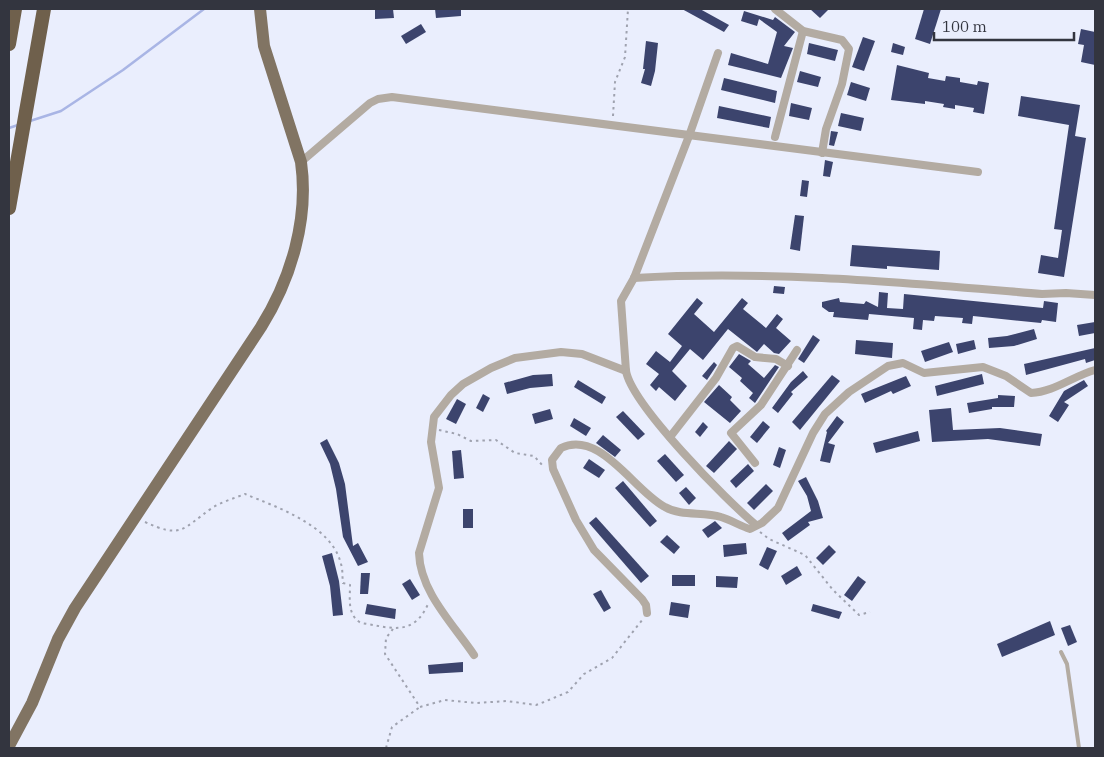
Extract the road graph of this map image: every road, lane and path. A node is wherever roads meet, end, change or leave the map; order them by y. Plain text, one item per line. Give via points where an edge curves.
1 (15, 9) edge
2 (44, 9) edge
3 (260, 9) edge
4 (628, 9) edge
5 (775, 9) edge
6 (803, 31) junction
7 (9, 44) edge
8 (718, 53) dead end
9 (610, 126) junction
10 (689, 136) junction
11 (776, 137) dead end
12 (822, 153) junction
13 (301, 162) junction
14 (978, 172) dead end
15 (9, 208) edge
16 (634, 278) junction
17 (1095, 295) edge
18 (797, 350) dead end
19 (788, 366) junction
20 (1095, 370) edge
21 (626, 371) junction
22 (432, 430) junction
23 (670, 436) junction
24 (755, 463) dead end
25 (553, 469) junction
26 (136, 518) junction
27 (756, 525) junction
28 (430, 592) junction
29 (870, 612) dead end
30 (647, 613) joint
31 (393, 629) junction
32 (1061, 652) dead end
33 (474, 655) dead end
34 (420, 707) junction
35 (9, 746) edge
36 (386, 748) edge
37 (1079, 748) edge

1 - 7 highway
2 - 15 highway
3 - 13 main road via 264,46
4 - 9 path via 625,57 615,82 614,115
5 - 6 street
6 - 11 street
6 - 12 street via 842,40 850,49
8 - 10 street
9 - 10 street
9 - 13 street via 384,97 370,103
10 - 12 street
10 - 16 street
12 - 14 street
13 - 26 main road via 299,225 292,260 277,299
16 - 17 street via 812,278
16 - 21 street via 621,301
18 - 19 street
19 - 23 street via 776,359 755,357 737,346 733,348 716,378
19 - 24 street via 761,406 731,433
20 - 27 street via 1053,389 1031,393 1006,376 983,367 924,373 903,363 888,366 849,392 825,414 778,508
21 - 22 street via 572,352 515,358 463,384 441,407 434,418
21 - 23 street via 635,392
22 - 25 path via 450,432 471,441 496,440 515,454 534,456 544,466
22 - 28 street via 439,488 419,554
23 - 27 street via 738,510
25 - 27 street via 552,460 561,448 581,443 607,457 663,507 722,517 750,529
25 - 30 street via 589,544 642,599
26 - 31 path via 160,529 180,530 212,508 245,494 292,512 320,533 335,551 341,564 343,583 350,585 351,614 356,620
26 - 35 main road via 71,614 32,703
27 - 29 path via 763,536 805,555 833,590 859,615
28 - 31 path via 428,606 422,615 406,627
28 - 33 street
30 - 34 path via 612,658 584,674 568,692 544,702 445,700
31 - 34 path via 386,638 385,654
32 - 37 lane via 1067,664
34 - 36 path via 392,727

